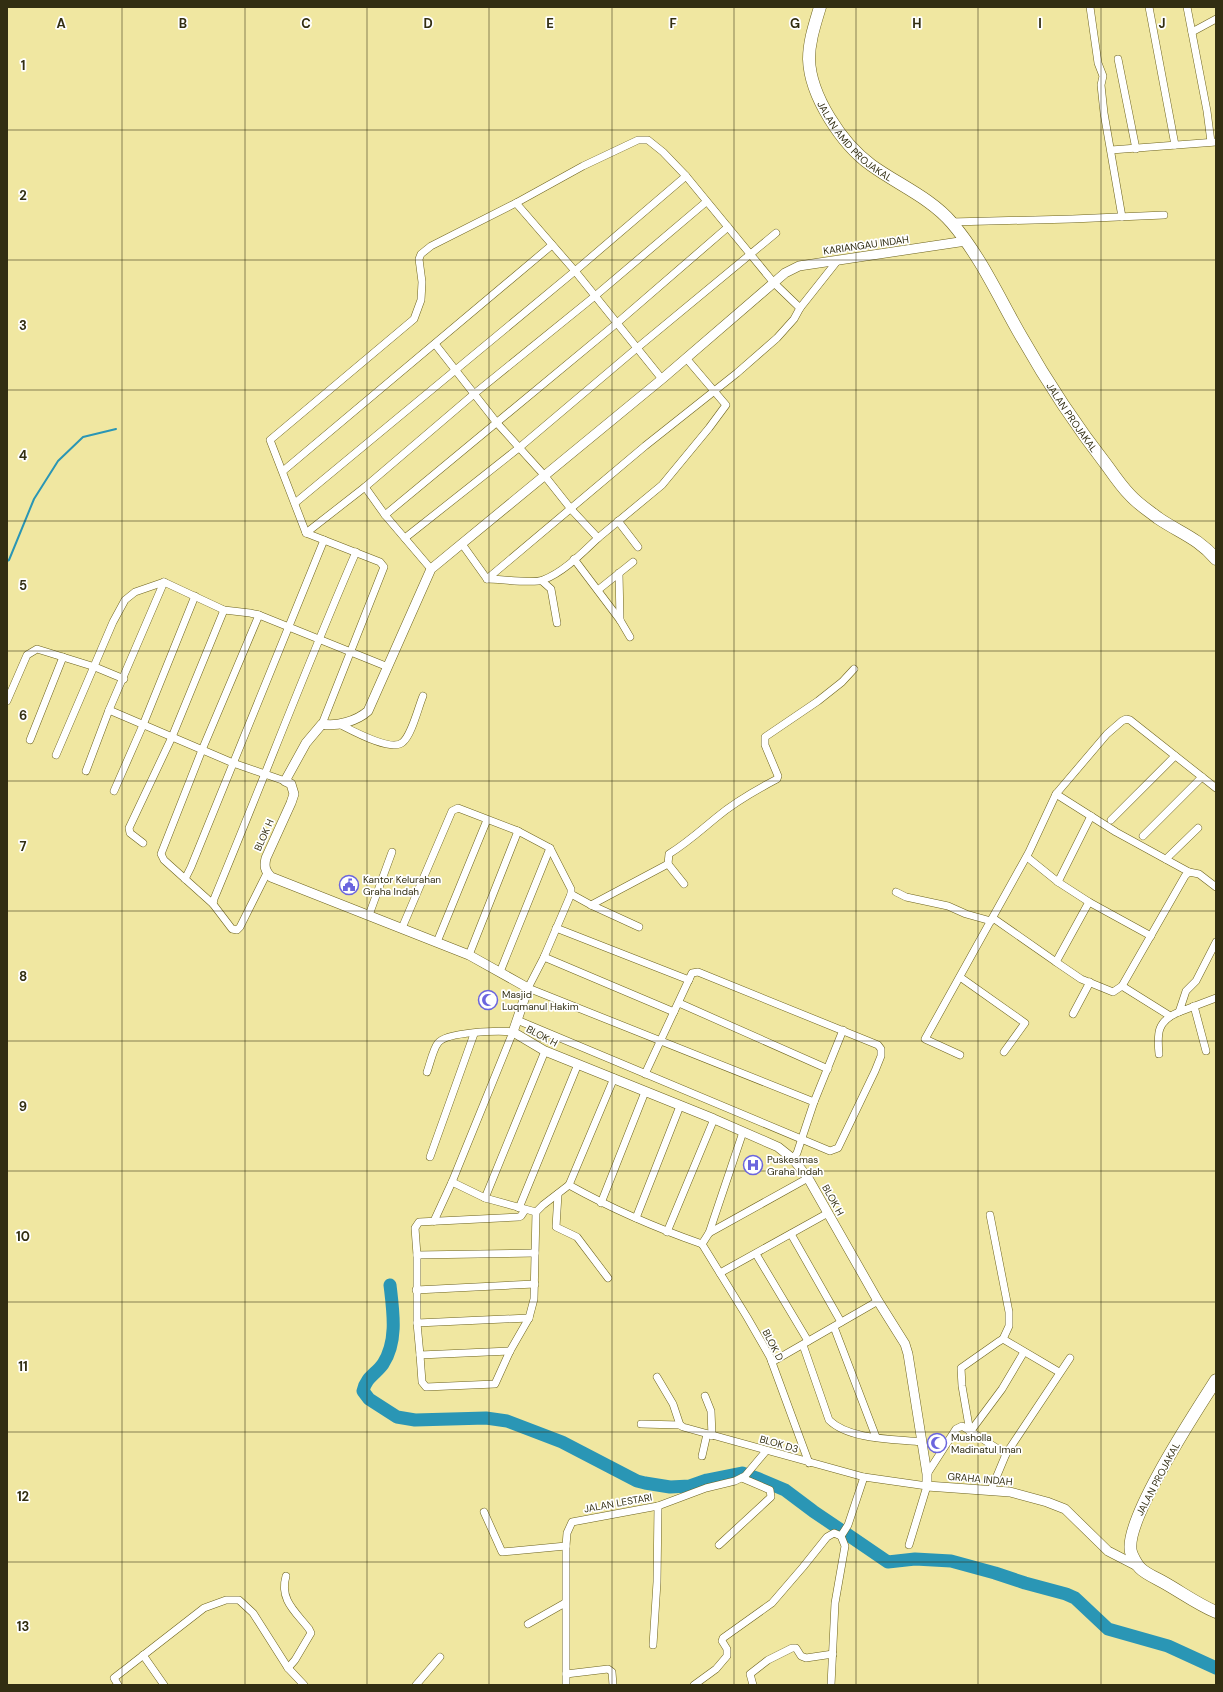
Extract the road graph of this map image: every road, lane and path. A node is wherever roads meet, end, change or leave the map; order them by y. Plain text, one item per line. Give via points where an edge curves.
1 (820, 7) edge
2 (1090, 7) edge
3 (1149, 7) edge
4 (1187, 7) edge
5 (1216, 19) edge
6 (1192, 32) junction
7 (1118, 59) dead end
8 (1213, 142) edge
9 (1175, 145) junction
10 (1136, 149) junction
11 (1112, 150) junction
12 (686, 176) junction
13 (706, 202) junction
14 (516, 203) junction
15 (1164, 215) dead end
16 (1122, 217) junction
17 (951, 222) junction
18 (728, 226) junction
19 (776, 233) dead end
20 (966, 241) junction
21 (552, 245) junction
22 (750, 255) junction
23 (838, 260) junction
24 (575, 270) junction
25 (774, 283) junction
26 (595, 296) junction
27 (800, 308) junction
28 (617, 323) junction
29 (435, 344) junction
30 (637, 348) junction
31 (686, 358) junction
32 (456, 369) junction
33 (662, 379) junction
34 (714, 391) junction
35 (474, 394) junction
36 (497, 423) junction
37 (520, 447) junction
38 (283, 471) junction
39 (544, 475) junction
40 (364, 487) junction
41 (295, 503) junction
42 (571, 508) junction
43 (385, 515) junction
44 (618, 521) junction
45 (306, 533) junction
46 (405, 538) junction
47 (598, 538) junction
48 (324, 540) junction
49 (462, 544) junction
50 (638, 547) dead end
51 (356, 552) junction
52 (574, 559) junction
53 (1216, 559) edge
54 (633, 562) dead end
55 (431, 569) junction
56 (619, 573) junction
57 (487, 579) junction
58 (542, 581) junction
59 (164, 582) junction
60 (598, 590) junction
61 (195, 596) junction
62 (224, 610) junction
63 (259, 615) junction
64 (620, 620) junction
65 (557, 623) dead end
66 (290, 628) junction
67 (630, 637) dead end
68 (318, 639) junction
69 (350, 652) junction
70 (64, 657) junction
71 (95, 667) junction
72 (388, 667) junction
73 (854, 669) dead end
74 (124, 679) junction
75 (422, 696) dead end
76 (7, 701) edge
77 (110, 710) junction
78 (322, 724) junction
79 (339, 724) junction
80 (143, 725) junction
81 (172, 737) junction
82 (30, 740) dead end
83 (202, 750) junction
84 (56, 755) dead end
85 (1175, 756) junction
86 (234, 763) junction
87 (86, 771) dead end
88 (265, 774) junction
89 (1202, 777) junction
90 (285, 781) junction
91 (1216, 788) edge
92 (114, 791) dead end
93 (1056, 794) junction
94 (1091, 816) junction
95 (487, 820) junction
96 (1110, 820) dead end
97 (1198, 828) dead end
98 (518, 831) junction
99 (1143, 836) dead end
100 (143, 843) dead end
101 (550, 848) junction
102 (392, 852) dead end
103 (1027, 857) junction
104 (1166, 858) junction
105 (668, 864) junction
106 (1189, 872) junction
107 (267, 873) junction
108 (185, 879) junction
109 (1058, 882) junction
110 (684, 884) dead end
111 (1216, 888) edge
112 (896, 892) dead end
113 (571, 894) junction
114 (1089, 902) junction
115 (213, 904) junction
116 (591, 905) junction
117 (369, 915) junction
118 (992, 920) junction
119 (639, 927) dead end
120 (402, 928) junction
121 (556, 928) junction
122 (1151, 936) junction
123 (437, 942) junction
124 (1216, 942) edge
125 (469, 955) junction
126 (544, 957) junction
127 (1056, 962) junction
128 (500, 972) junction
129 (960, 977) junction
130 (688, 980) junction
131 (1090, 982) junction
132 (1122, 986) junction
133 (528, 988) junction
134 (1216, 998) edge
135 (678, 1003) junction
136 (1194, 1006) junction
137 (674, 1012) junction
138 (1179, 1012) junction
139 (1073, 1014) dead end
140 (1170, 1016) junction
141 (517, 1020) junction
142 (843, 1030) junction
143 (513, 1032) junction
144 (474, 1034) junction
145 (660, 1042) junction
146 (545, 1051) junction
147 (1206, 1051) dead end
148 (1004, 1052) dead end
149 (1159, 1054) dead end
150 (960, 1055) dead end
151 (578, 1064) junction
152 (828, 1069) junction
153 (427, 1072) dead end
154 (645, 1074) junction
155 (614, 1078) junction
156 (645, 1092) junction
157 (814, 1102) junction
158 (680, 1106) junction
159 (714, 1119) junction
160 (743, 1132) junction
161 (800, 1139) junction
162 (430, 1157) dead end
163 (793, 1159) junction
164 (808, 1178) junction
165 (452, 1182) junction
166 (569, 1185) junction
167 (558, 1194) junction
168 (485, 1198) junction
169 (601, 1203) junction
170 (522, 1209) junction
171 (536, 1212) junction
172 (828, 1213) junction
173 (990, 1215) dead end
174 (636, 1218) junction
175 (434, 1221) junction
176 (667, 1232) junction
177 (709, 1233) junction
178 (791, 1234) junction
179 (702, 1244) junction
180 (535, 1253) junction
181 (756, 1254) junction
182 (417, 1255) junction
183 (720, 1273) junction
184 (608, 1278) dead end
185 (535, 1284) junction
186 (416, 1290) junction
187 (878, 1301) junction
188 (529, 1318) junction
189 (841, 1322) junction
190 (417, 1323) junction
191 (834, 1326) junction
192 (1003, 1339) junction
193 (806, 1343) junction
194 (510, 1351) junction
195 (1024, 1352) junction
196 (420, 1355) junction
197 (1070, 1358) dead end
198 (772, 1362) junction
199 (1059, 1372) junction
200 (657, 1377) dead end
201 (1216, 1380) edge
202 (705, 1396) dead end
203 (641, 1424) dead end
204 (680, 1425) junction
205 (970, 1432) junction
206 (709, 1435) junction
207 (876, 1437) junction
208 (922, 1442) junction
209 (766, 1451) junction
210 (1006, 1454) junction
211 (702, 1456) dead end
212 (809, 1463) junction
213 (927, 1474) junction
214 (743, 1477) junction
215 (864, 1477) junction
216 (927, 1486) junction
217 (991, 1490) junction
218 (658, 1506) junction
219 (484, 1512) dead end
220 (842, 1534) junction
221 (719, 1545) dead end
222 (909, 1545) dead end
223 (566, 1546) junction
224 (1140, 1568) junction
225 (286, 1576) dead end
226 (565, 1603) junction
227 (1216, 1612) edge
228 (528, 1624) dead end
229 (652, 1645) dead end
230 (833, 1654) junction
231 (143, 1655) junction
232 (440, 1657) dead end
233 (288, 1668) junction
234 (566, 1674) junction
235 (118, 1685) edge
236 (164, 1685) edge
237 (304, 1685) edge
238 (416, 1685) edge
239 (566, 1685) edge
240 (613, 1685) edge
241 (694, 1685) edge
242 (753, 1685) edge
243 (831, 1685) edge

1 - 17 main road, JALAN AMD PROJAKAL via 811,38 809,60 812,78 821,102 836,127 853,149 870,165 925,200
2 - 11 street via 1098,63 1103,76 1101,85 1104,113
3 - 9 street
4 - 6 street
5 - 6 street
6 - 8 street
7 - 10 street
8 - 9 street
9 - 10 street
10 - 11 street
11 - 16 street
12 - 13 street
12 - 14 street via 648,140 638,140 583,166
12 - 24 street
13 - 18 street
13 - 26 street
14 - 21 street
14 - 38 street via 431,246 421,254 421,300 414,318 272,438 271,443
15 - 16 street
16 - 17 street
17 - 20 main road, JALAN AMD PROJAKAL
18 - 22 street
18 - 28 street
19 - 22 street
20 - 23 street, KARIANGAU INDAH
20 - 53 main road, JALAN PROJAKAL via 994,284 1021,336 1073,421 1130,496 1160,519 1202,544
21 - 24 street
21 - 29 street
22 - 25 street
22 - 30 street
23 - 25 street, KARIANGAU INDAH via 799,266 785,273
23 - 27 street
24 - 26 street
24 - 32 street
25 - 27 street
25 - 31 street, KARIANGAU INDAH
26 - 28 street
26 - 35 street
27 - 34 street via 777,338
28 - 30 street
28 - 36 street
29 - 32 street
29 - 38 street
30 - 33 street
30 - 37 street
31 - 33 street, KARIANGAU INDAH
31 - 34 street
32 - 35 street
32 - 41 street
33 - 39 street, KARIANGAU INDAH
34 - 42 street
34 - 44 street via 726,405 662,484
35 - 36 street
35 - 40 street
36 - 37 street
36 - 43 street
37 - 39 street
37 - 46 street
38 - 41 street
39 - 42 street
39 - 49 street, KARIANGAU INDAH
40 - 43 street
40 - 45 street
41 - 45 street
42 - 47 street
42 - 57 street
43 - 46 street
44 - 47 street
44 - 50 street
45 - 48 street
46 - 55 street
47 - 52 street
48 - 51 street
48 - 66 street
49 - 55 street, KARIANGAU INDAH
49 - 57 street
51 - 68 street
51 - 69 street via 380,562 384,567
52 - 58 street
52 - 60 street
54 - 56 street
55 - 72 street
56 - 60 street
56 - 64 street
57 - 58 street
58 - 65 street via 550,589
59 - 61 street
59 - 71 street via 135,592 125,600
59 - 74 street
60 - 64 street
61 - 62 street
61 - 80 street
62 - 63 street
62 - 81 street
63 - 66 street
63 - 83 street
64 - 67 street
66 - 68 street
66 - 86 street
68 - 69 street
68 - 88 street
69 - 72 street
69 - 78 street
70 - 71 street
70 - 76 street via 37,649 28,655
70 - 82 street
71 - 74 street
71 - 84 street
72 - 79 street via 368,711 363,716
73 - 105 street via 818,701 765,737 765,745 777,779 718,816 686,844 669,854
74 - 77 street
75 - 79 street via 408,735 398,745 393,746 371,739
77 - 80 street
77 - 87 street
78 - 79 street
78 - 90 street via 306,744
80 - 81 street
80 - 92 street
81 - 83 street
81 - 100 street via 129,828 130,833
83 - 86 street
83 - 108 street via 161,854
85 - 89 street
85 - 93 street via 1126,719 1108,734
85 - 96 street
86 - 88 street
86 - 108 street
88 - 90 street
88 - 115 street
89 - 91 street
89 - 99 street
90 - 107 street, BLOK H via 291,784 294,794 266,858 264,865
93 - 94 street
93 - 103 street
94 - 104 street
94 - 109 street
95 - 98 street
95 - 120 street via 458,808 452,811
95 - 123 street
97 - 104 street
98 - 101 street
98 - 125 street
101 - 113 street via 569,882
101 - 128 street
102 - 117 street
103 - 109 street
103 - 118 street
104 - 106 street
105 - 110 street
105 - 116 street
106 - 111 street via 1199,874
106 - 122 street
107 - 115 street via 237,930 232,930 228,926
107 - 117 street via 271,877
108 - 115 street
109 - 114 street
112 - 118 street
113 - 116 street
113 - 121 street
114 - 122 street
114 - 127 street
116 - 119 street
117 - 120 street
118 - 127 street
118 - 129 street
120 - 123 street
121 - 126 street
121 - 130 street
122 - 132 street
123 - 125 street
124 - 138 street via 1196,981 1186,991
125 - 128 street
126 - 133 street
126 - 137 street
127 - 131 street
128 - 133 street
129 - 148 street via 1025,1023
129 - 150 street via 925,1039
130 - 135 street
130 - 142 street via 692,973 698,972
131 - 132 street via 1113,992
131 - 139 street
132 - 140 street
133 - 141 street, BLOK H
133 - 145 street
134 - 136 street
135 - 137 street
135 - 152 street
136 - 138 street
136 - 147 street
137 - 145 street
138 - 140 street
140 - 149 street via 1157,1035
141 - 143 street, BLOK H
141 - 154 street
142 - 152 street
142 - 161 street via 882,1049 875,1071 838,1148 830,1151
143 - 144 street
143 - 146 street, BLOK H
143 - 165 street
144 - 153 street via 452,1035 438,1043
144 - 162 street
145 - 154 street
145 - 157 street
146 - 151 street, BLOK H
146 - 168 street
151 - 155 street, BLOK H
151 - 170 street
152 - 157 street
154 - 161 street
155 - 156 street, BLOK H
155 - 166 street
156 - 158 street, BLOK H
156 - 169 street
157 - 161 street
158 - 159 street, BLOK H
158 - 174 street
159 - 160 street, BLOK H
159 - 176 street
160 - 163 street, BLOK H via 778,1147
160 - 177 street
161 - 163 street
163 - 164 street, BLOK H
164 - 172 street, BLOK H
164 - 177 street
165 - 168 street
165 - 175 street
166 - 167 street
166 - 169 street
167 - 171 street
167 - 184 street via 556,1227 576,1237
168 - 170 street
169 - 174 street
170 - 171 street
170 - 175 street via 519,1217
171 - 180 street
172 - 178 street
172 - 187 street, BLOK H
173 - 192 street via 1009,1312 1009,1326
174 - 176 street
175 - 182 street via 419,1222 416,1225
176 - 179 street
177 - 179 street
178 - 181 street
178 - 189 street
179 - 183 street, BLOK D
180 - 182 street
180 - 185 street
181 - 183 street
181 - 193 street
182 - 186 street
183 - 198 street, BLOK D
185 - 186 street
185 - 188 street
186 - 190 street
187 - 189 street
187 - 208 street, BLOK H via 905,1344
188 - 190 street
188 - 194 street
189 - 191 street
190 - 196 street
191 - 193 street
191 - 207 street
192 - 195 street
192 - 205 street via 961,1368
193 - 198 street
193 - 207 street via 830,1420 841,1429
194 - 196 street
194 - 196 street via 495,1384 426,1387 422,1382
195 - 199 street
195 - 205 street via 1002,1389
197 - 199 street
198 - 212 street, BLOK D
199 - 210 street
200 - 204 street
201 - 224 main road, JALAN PROJAKAL via 1159,1474 1134,1524 1130,1542 1131,1553
202 - 206 street via 711,1411
203 - 204 street, BLOK D3
204 - 206 street, BLOK D3
205 - 210 street
205 - 213 street via 962,1426 956,1429
206 - 209 street, BLOK D3
206 - 211 street
207 - 208 street
208 - 213 street, BLOK H
209 - 212 street, BLOK D3
209 - 214 street, JALAN LESTARI
210 - 217 street
212 - 215 street, BLOK D3
213 - 216 street
214 - 218 street, JALAN LESTARI
214 - 221 street via 766,1487 770,1490 770,1497
215 - 216 street, BLOK D3
215 - 220 street via 848,1525
216 - 217 street, GRAHA INDAH
216 - 222 street
217 - 224 street, GRAHA INDAH via 1010,1492 1065,1509 1108,1551
218 - 223 street, JALAN LESTARI via 572,1522 567,1533
218 - 229 street via 657,1582
219 - 223 street via 502,1552
220 - 230 street via 845,1546 835,1603
220 - 241 street via 834,1533 827,1537 772,1603 723,1638 722,1643 727,1649 727,1656
223 - 226 street, JALAN LESTARI
224 - 227 main road via 1199,1605
225 - 233 street via 286,1599 311,1634 296,1660
226 - 228 street
226 - 234 street, JALAN LESTARI
230 - 242 street via 806,1658 801,1656 796,1648 792,1648 768,1660 750,1674
230 - 243 street
231 - 233 street via 204,1608 226,1600 239,1600 253,1614
231 - 235 street via 114,1678
231 - 236 street
232 - 238 street
233 - 237 street
234 - 239 street, JALAN LESTARI
234 - 240 street via 608,1669 612,1672

